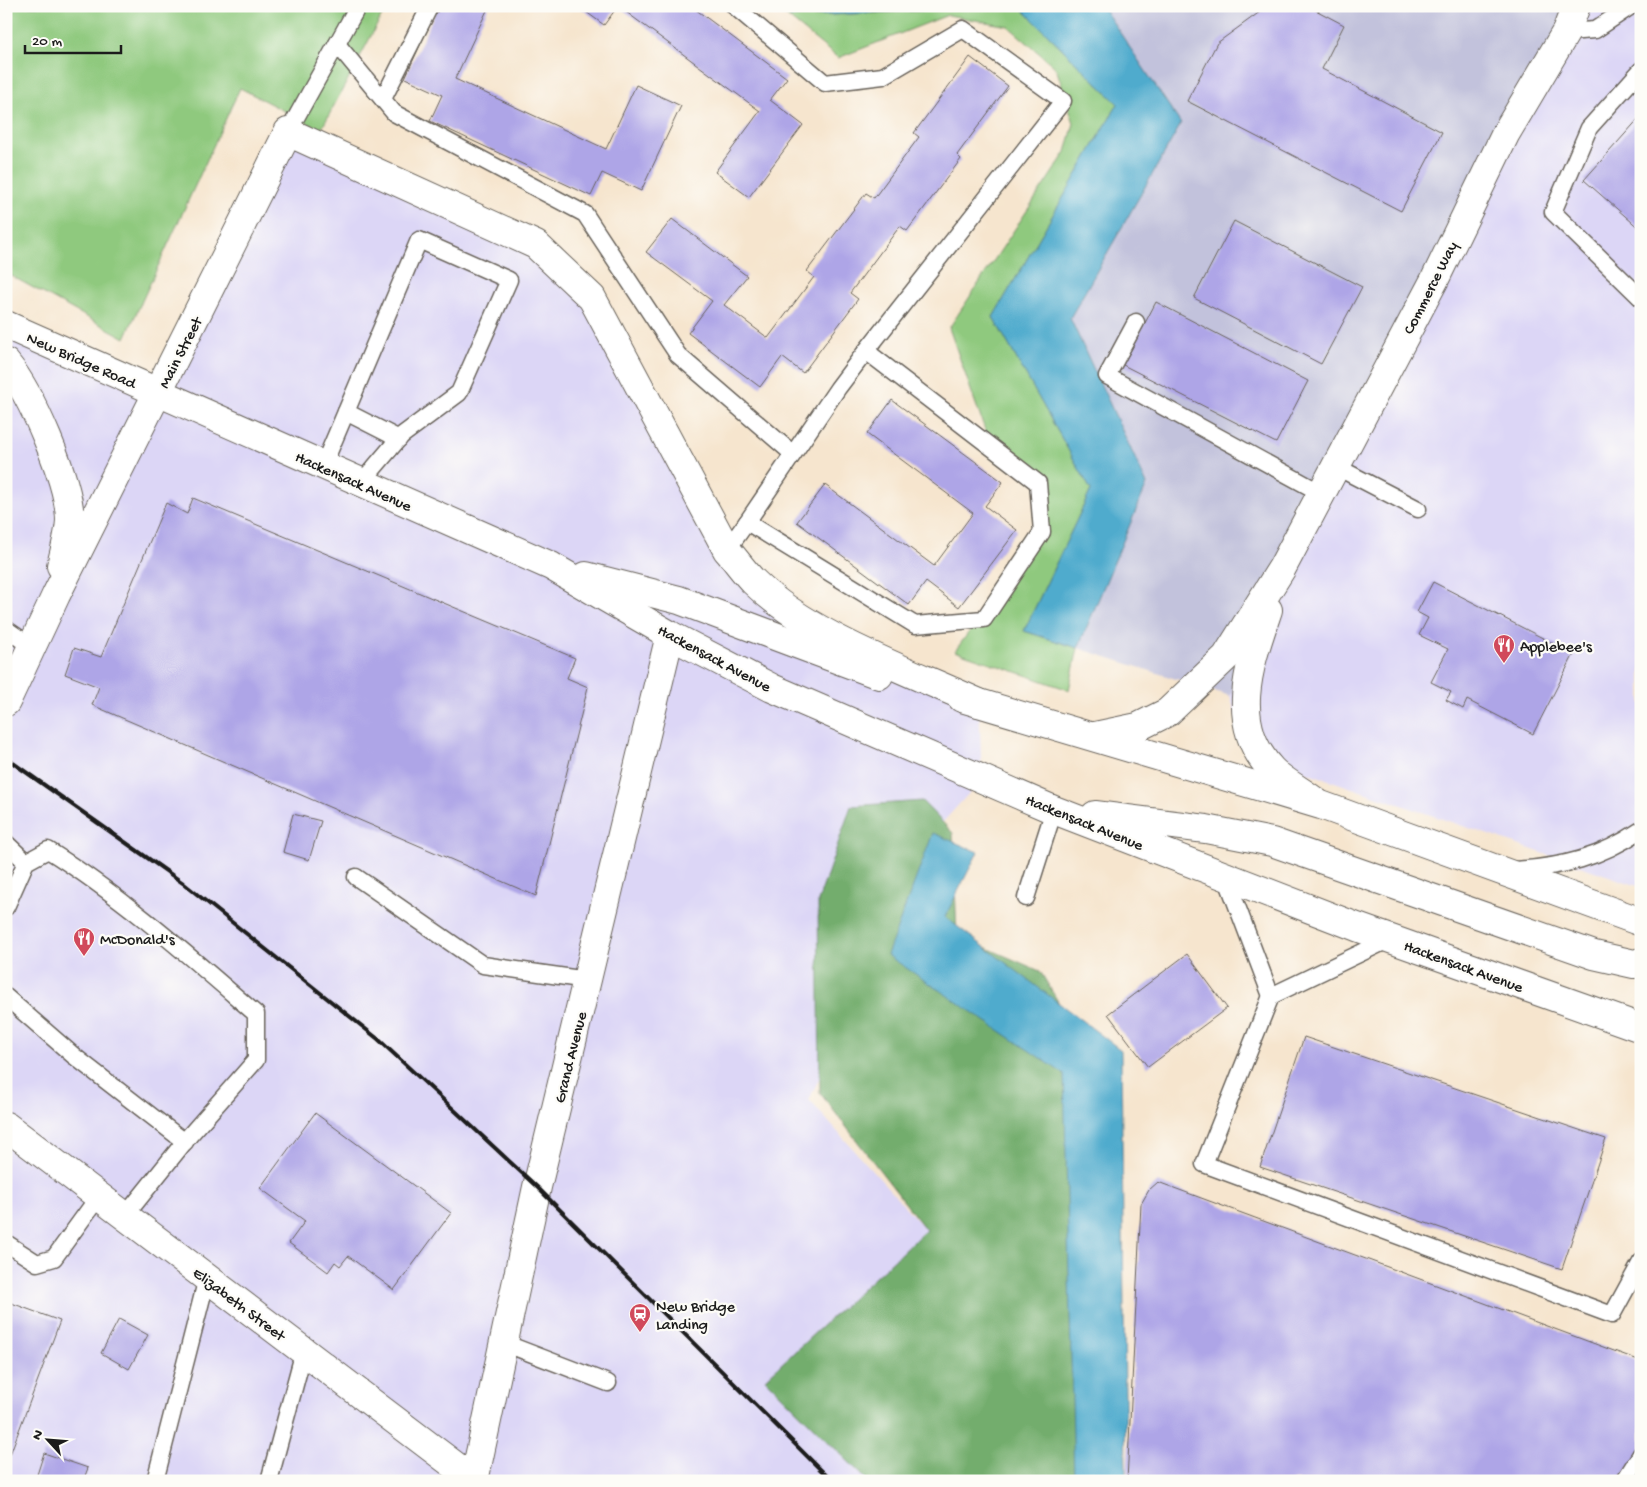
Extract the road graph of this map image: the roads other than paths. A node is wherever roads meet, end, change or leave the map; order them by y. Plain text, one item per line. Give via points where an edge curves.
1 (358, 6) edge
2 (430, 6) edge
3 (734, 6) edge
4 (1576, 6) edge
5 (1631, 6) edge
6 (1566, 32) junction
7 (337, 44) junction
8 (1641, 70) edge
9 (383, 99) junction
10 (288, 132) junction
11 (1641, 298) edge
12 (1136, 322) dead end
13 (6, 325) edge
14 (866, 351) junction
15 (6, 363) edge
16 (158, 392) junction
17 (346, 412) junction
18 (399, 439) junction
19 (793, 454) junction
20 (323, 466) junction
21 (1335, 466) junction
22 (361, 483) junction
23 (1321, 493) junction
24 (1418, 509) dead end
25 (747, 522) junction
26 (726, 550) junction
27 (551, 566) junction
28 (1282, 568) junction
29 (56, 595) junction
30 (6, 629) edge
31 (670, 634) junction
32 (32, 647) junction
33 (6, 702) edge
34 (979, 703) junction
35 (1095, 736) junction
36 (1321, 805) junction
37 (1054, 810) junction
38 (1641, 830) edge
39 (6, 844) edge
40 (26, 862) junction
41 (1501, 871) junction
42 (1226, 877) junction
43 (356, 878) dead end
44 (1026, 898) dead end
45 (6, 907) edge
46 (1641, 922) edge
47 (1390, 939) junction
48 (1641, 962) edge
49 (587, 980) junction
50 (1272, 996) junction
51 (6, 997) edge
52 (1641, 1028) edge
53 (6, 1126) edge
54 (185, 1142) junction
55 (99, 1196) junction
56 (125, 1216) junction
57 (6, 1243) edge
58 (1641, 1262) edge
59 (207, 1278) junction
60 (504, 1343) junction
61 (304, 1351) junction
62 (608, 1383) dead end
63 (1641, 1454) edge
64 (474, 1480) edge
65 (155, 1481) edge
66 (269, 1481) edge
67 (1624, 1481) edge

1 - 7 lane, Main Street
2 - 9 lane
3 - 14 lane via 825,83 883,76 963,29 1063,101
4 - 6 main road, Commerce Way
5 - 6 lane via 1595,30
6 - 21 main road, Commerce Way via 1506,134 1435,279
7 - 9 lane
7 - 10 lane, Main Street
8 - 11 lane via 1589,128 1553,212
9 - 19 lane via 394,113 585,214 678,355
10 - 16 main road, Main Street
10 - 26 main road via 543,251 592,298
12 - 23 lane via 1107,376
13 - 16 main road, New Bridge Road
14 - 19 lane
14 - 25 lane via 1038,483 1042,532 984,619 915,625
15 - 29 main road via 36,412 60,470 70,521
16 - 20 main road, Hackensack Avenue
16 - 29 main road, Main Street
17 - 18 lane
17 - 18 lane via 419,240 508,280 459,393
17 - 20 lane
18 - 22 lane
19 - 25 lane
20 - 22 main road, Hackensack Avenue
21 - 23 main road, Commerce Way
21 - 24 lane
22 - 27 main road, Hackensack Avenue
23 - 28 main road, Commerce Way
25 - 26 lane
26 - 34 main road via 755,582 790,611 856,647
27 - 31 main road, Hackensack Avenue
27 - 34 main road, Hackensack Avenue via 679,600 877,675
28 - 35 main road, Commerce Way via 1226,657 1193,690 1168,712 1138,728
28 - 36 main road, Commerce Way via 1250,664 1245,714 1256,748 1273,770
29 - 32 main road, Main Street
30 - 32 lane
31 - 37 main road, Hackensack Avenue via 772,688
31 - 49 main road, Grand Avenue
32 - 33 main road, Main Street
34 - 35 main road, Hackensack Avenue
35 - 36 main road, Hackensack Avenue
36 - 41 main road, Hackensack Avenue
37 - 42 main road, Hackensack Avenue
37 - 44 lane
37 - 48 main road via 1206,829 1272,842 1594,955 1634,964
38 - 41 lane via 1622,843 1583,861
39 - 40 lane
40 - 45 lane
40 - 54 lane via 48,850 93,878 256,1014 256,1060
41 - 46 main road, Hackensack Avenue
42 - 47 main road, Hackensack Avenue
42 - 50 lane
43 - 49 lane via 483,965
47 - 50 lane
47 - 52 main road, Hackensack Avenue
49 - 60 main road, Grand Avenue via 537,1187
50 - 58 lane via 1204,1164 1612,1315
51 - 54 lane via 74,1056
53 - 55 main road, Elizabeth Street
54 - 56 lane
55 - 56 main road, Elizabeth Street
55 - 57 lane via 54,1258 37,1263
56 - 59 main road, Elizabeth Street
59 - 61 main road, Elizabeth Street
59 - 65 lane
60 - 62 lane
60 - 64 main road, Grand Avenue
61 - 64 main road, Elizabeth Street
61 - 66 lane
63 - 67 lane

